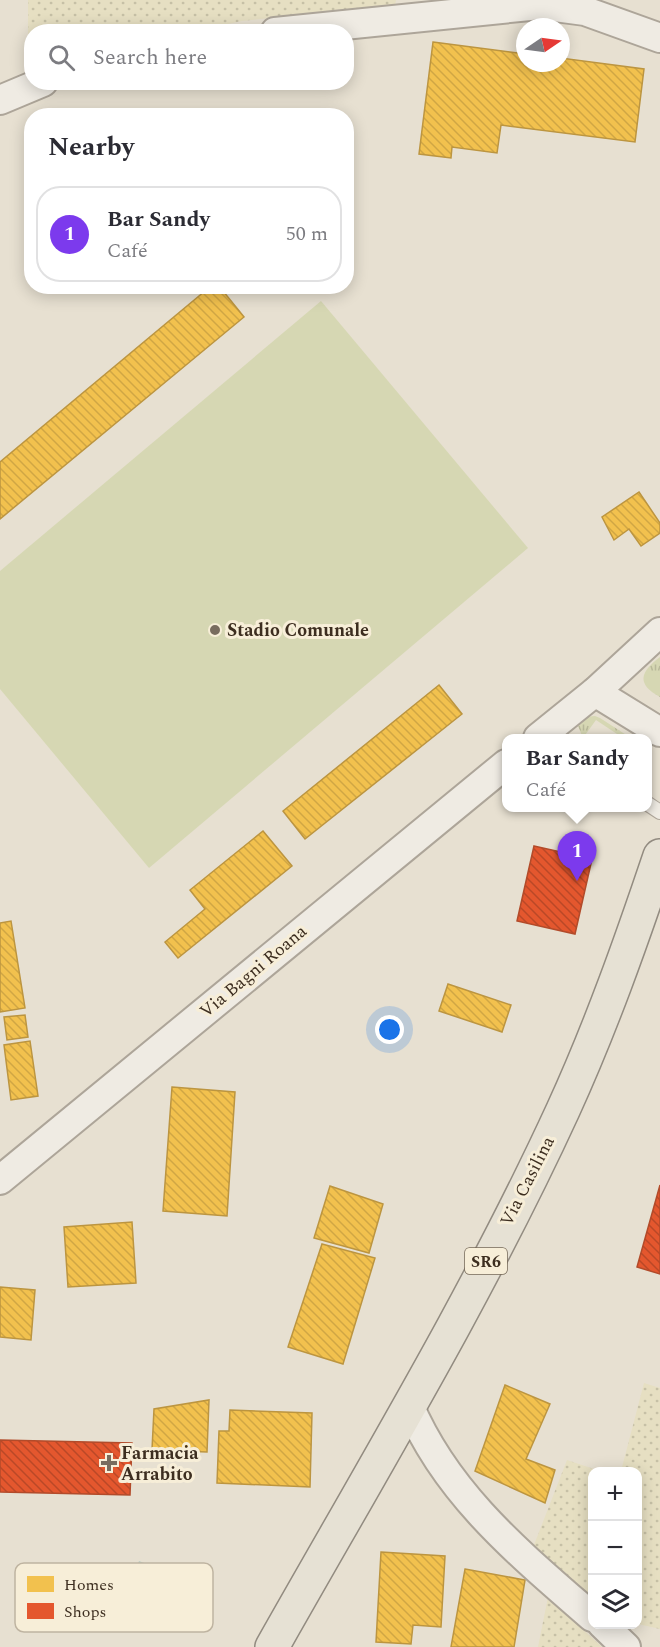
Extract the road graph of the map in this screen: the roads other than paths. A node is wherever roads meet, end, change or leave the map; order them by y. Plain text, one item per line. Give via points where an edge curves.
1 (354, 24) edge
2 (660, 38) edge
3 (24, 90) edge
4 (0, 100) edge
5 (660, 632) edge
6 (595, 692) junction
7 (660, 732) edge
8 (546, 734) edge
9 (502, 768) edge
10 (660, 856) edge
11 (0, 1180) edge
12 (409, 1405) junction
13 (588, 1613) edge
14 (607, 1629) edge
15 (272, 1647) edge
16 (626, 1647) edge

1 - 2 street via 540,5 585,11
3 - 4 street
5 - 6 street
6 - 7 street
6 - 8 street
9 - 11 street, Via Bagni Roana
10 - 12 main road, Via Casilina / SR6 via 620,970 562,1110
12 - 13 street via 433,1453 462,1494 502,1537
12 - 15 main road, Via Casilina / SR6
14 - 16 street

